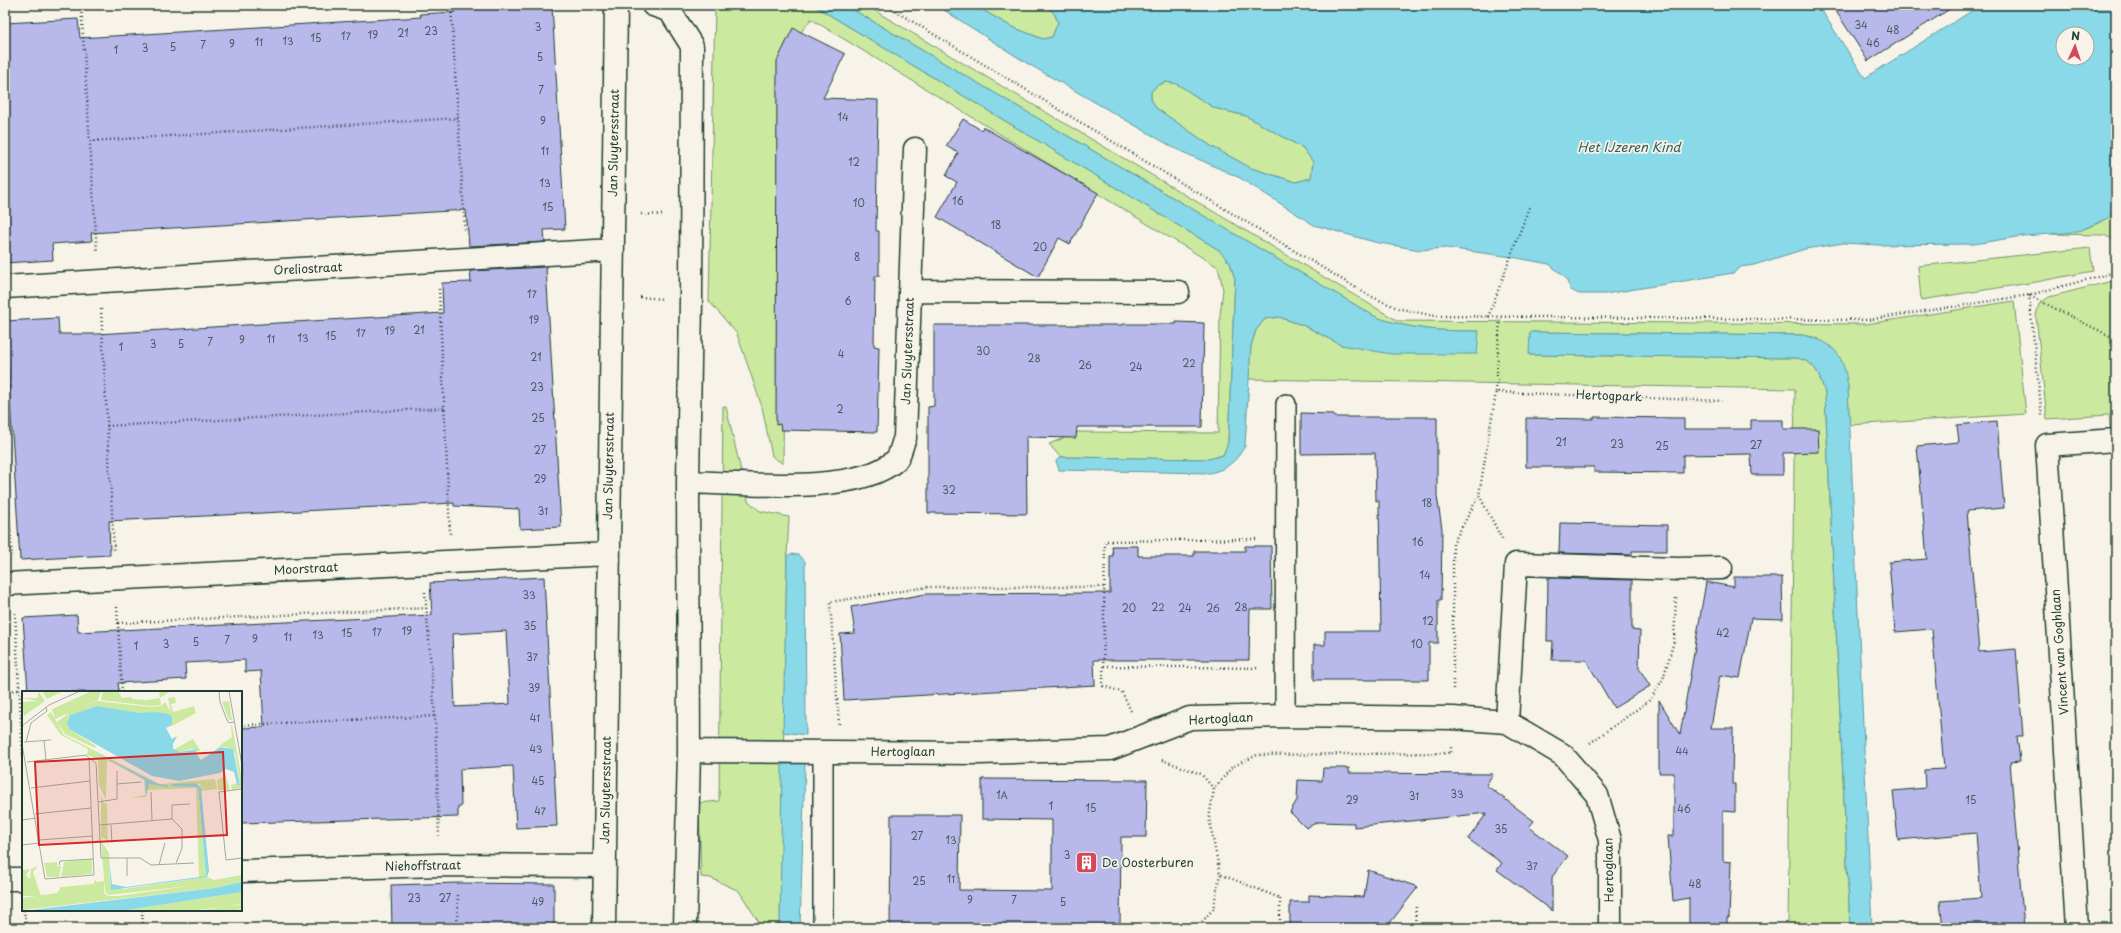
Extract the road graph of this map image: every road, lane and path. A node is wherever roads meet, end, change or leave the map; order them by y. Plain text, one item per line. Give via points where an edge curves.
1 (81, 5) edge
2 (451, 5) edge
3 (616, 5) edge
4 (653, 5) edge
5 (885, 5) edge
6 (458, 118) junction
7 (90, 141) junction
8 (915, 149) dead end
9 (1530, 205) dead end
10 (612, 213) junction
11 (691, 215) junction
12 (612, 250) junction
13 (467, 259) junction
14 (437, 261) junction
15 (2116, 272) edge
16 (99, 281) junction
17 (5, 287) edge
18 (910, 291) junction
19 (1178, 292) dead end
20 (2029, 295) junction
21 (611, 296) junction
22 (691, 301) junction
23 (1488, 317) junction
24 (1500, 317) junction
25 (2116, 338) edge
26 (1496, 392) junction
27 (1722, 401) dead end
28 (1286, 404) dead end
29 (444, 408) junction
30 (107, 426) junction
31 (2116, 440) edge
32 (2047, 445) junction
33 (688, 482) junction
34 (1285, 539) junction
35 (608, 554) junction
36 (451, 562) junction
37 (423, 563) junction
38 (1516, 564) junction
39 (1721, 568) dead end
40 (1678, 569) junction
41 (116, 579) junction
42 (5, 584) edge
43 (1104, 587) junction
44 (426, 608) junction
45 (118, 623) junction
46 (1104, 666) junction
47 (1285, 669) junction
48 (19, 690) dead end
49 (5, 691) edge
50 (122, 691) edge
51 (436, 716) junction
52 (1285, 716) junction
53 (1508, 722) junction
54 (242, 725) edge
55 (1142, 736) junction
56 (689, 751) junction
57 (832, 752) junction
58 (1567, 760) junction
59 (1214, 789) dead end
60 (449, 865) junction
61 (605, 866) junction
62 (242, 871) edge
63 (1220, 874) dead end
64 (5, 879) edge
65 (22, 879) edge
66 (1416, 906) dead end
67 (24, 911) edge
68 (142, 911) edge
69 (26, 928) edge
70 (143, 928) edge
71 (457, 928) edge
72 (604, 928) edge
73 (685, 928) edge
74 (823, 928) edge
75 (1197, 928) edge
76 (1415, 928) edge
77 (1610, 928) edge
78 (2077, 928) edge

1 - 7 path
2 - 6 path
3 - 10 street, Jan Sluytersstraat
4 - 11 street via 670,12 692,46
5 - 23 path via 1368,295 1397,308 1435,316
6 - 7 path
6 - 13 path
7 - 16 path
8 - 18 street, Jan Sluytersstraat
9 - 23 path
10 - 11 path
10 - 12 street, Jan Sluytersstraat
11 - 22 street
12 - 13 street, Oreliostraat
12 - 21 street, Jan Sluytersstraat
13 - 14 street, Oreliostraat
14 - 16 street, Oreliostraat
14 - 29 path
15 - 20 path
16 - 17 street, Oreliostraat
16 - 30 path
18 - 19 street, Jan Sluytersstraat
18 - 33 street, Jan Sluytersstraat via 905,438 897,460 872,475 829,484
20 - 24 path via 1867,320
20 - 25 path
20 - 32 path via 2040,411
21 - 22 path
21 - 35 street, Jan Sluytersstraat
22 - 33 street
23 - 24 path
24 - 26 path
26 - 27 path, Hertogpark
26 - 38 path via 1479,495
28 - 34 lane
29 - 30 path
29 - 36 path
30 - 41 path
31 - 32 street
32 - 78 street, Vincent van Goghlaan
33 - 56 street
34 - 43 path via 1105,541
34 - 47 lane
35 - 36 street, Moorstraat
35 - 61 street, Jan Sluytersstraat
36 - 37 street, Moorstraat
37 - 41 street, Moorstraat
37 - 44 path
38 - 40 street
38 - 53 street
39 - 40 street
40 - 58 path via 1674,641 1664,679 1650,700
41 - 42 street, Moorstraat
41 - 45 path
43 - 46 path
43 - 57 path via 928,587 830,602
44 - 45 path
44 - 51 path
45 - 50 path
46 - 47 path
46 - 55 path via 1104,686 1122,692
47 - 52 lane
48 - 49 path
51 - 54 path
51 - 60 path
52 - 53 street, Hertoglaan via 1453,718
52 - 55 street, Hertoglaan via 1190,718
53 - 58 street, Hertoglaan via 1563,755
55 - 57 street, Hertoglaan via 1110,749 1073,751
55 - 59 path via 1153,757 1201,774
56 - 57 street, Hertoglaan
56 - 73 street
57 - 74 lane
58 - 77 street, Hertoglaan via 1597,795 1610,840
60 - 61 street, Niehoffstraat
60 - 62 street, Niehoffstraat
60 - 71 path
61 - 72 street, Jan Sluytersstraat
63 - 75 path via 1213,908
64 - 65 street
66 - 76 path
67 - 69 path
68 - 70 path

